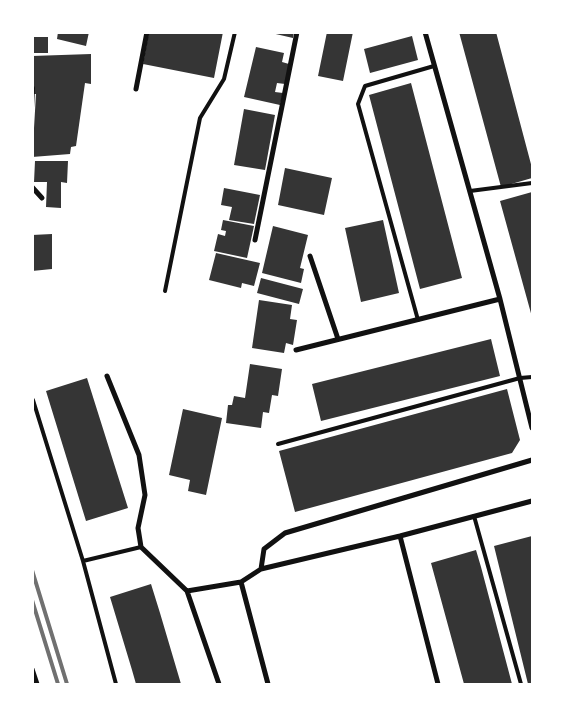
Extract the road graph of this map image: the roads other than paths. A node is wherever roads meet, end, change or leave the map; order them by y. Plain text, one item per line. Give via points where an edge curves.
1 (147, 32) edge
2 (234, 32) edge
3 (297, 32) edge
4 (425, 32) edge
5 (434, 66) junction
6 (33, 88) edge
7 (136, 89) dead end
8 (32, 108) edge
9 (532, 183) edge
10 (32, 187) edge
11 (470, 191) junction
12 (42, 198) dead end
13 (255, 240) dead end
14 (310, 256) dead end
15 (165, 291) dead end
16 (500, 300) junction
17 (418, 320) junction
18 (338, 339) junction
19 (296, 350) dead end
20 (107, 376) dead end
21 (532, 377) edge
22 (520, 378) junction
23 (33, 400) edge
24 (532, 428) edge
25 (278, 444) dead end
26 (532, 460) edge
27 (532, 501) edge
28 (474, 516) junction
29 (400, 536) junction
30 (141, 547) junction
31 (83, 561) junction
32 (262, 569) junction
33 (241, 582) junction
34 (187, 591) junction
35 (32, 669) edge
36 (37, 684) edge
37 (116, 684) edge
38 (219, 684) edge
39 (268, 684) edge
40 (438, 684) edge
41 (521, 684) edge

1 - 7 street
2 - 15 lane via 224,79 200,118
3 - 13 street
4 - 5 street
5 - 11 street
5 - 17 lane via 365,86 358,104
6 - 8 lane
9 - 11 lane
10 - 12 street
11 - 16 street
14 - 18 street
16 - 17 street
16 - 22 street
17 - 18 street
18 - 19 street
20 - 30 street via 139,455 145,495 138,528
21 - 22 lane
22 - 24 street
22 - 25 lane
23 - 31 lane
26 - 32 street via 285,533 264,549
27 - 28 street
28 - 29 street
28 - 41 lane
29 - 32 street
29 - 40 street
30 - 31 lane
30 - 34 street
31 - 37 lane
32 - 33 street
33 - 34 street
33 - 39 street
34 - 38 street
35 - 36 street

